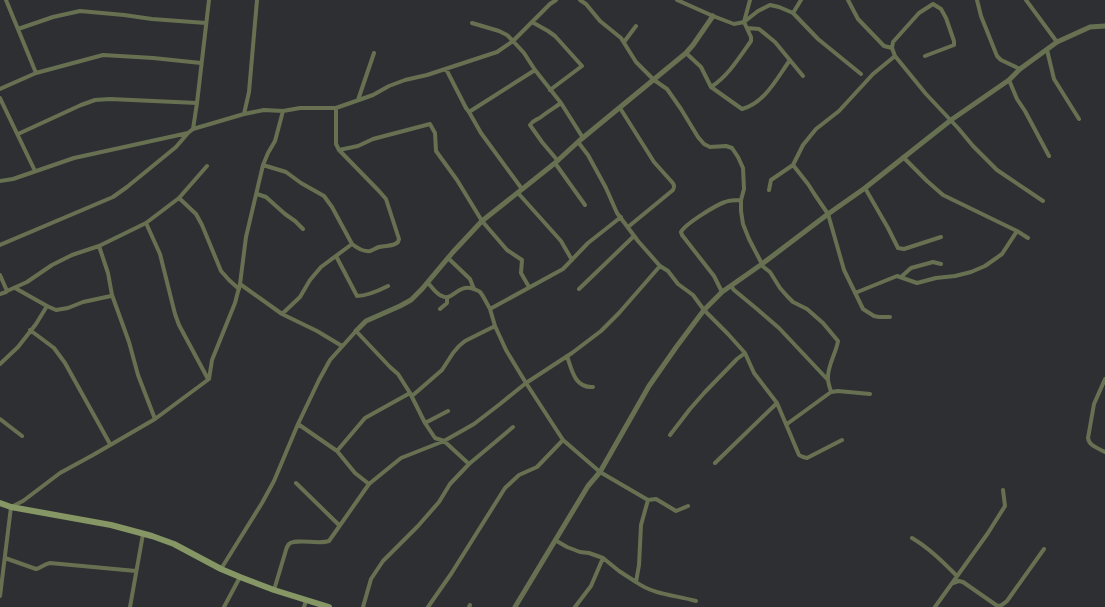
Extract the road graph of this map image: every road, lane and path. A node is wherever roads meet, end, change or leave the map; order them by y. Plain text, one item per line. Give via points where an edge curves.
1 (6, 0) edge
2 (208, 0) edge
3 (257, 0) edge
4 (556, 0) edge
5 (580, 0) edge
6 (677, 0) edge
7 (750, 0) edge
8 (801, 0) edge
9 (848, 0) edge
10 (977, 0) edge
11 (1026, 0) edge
12 (685, 2) edge
13 (793, 14) junction
14 (713, 16) junction
15 (532, 22) junction
16 (744, 22) junction
17 (206, 23) junction
18 (472, 23) dead end
19 (636, 26) dead end
20 (1105, 26) edge
21 (747, 28) junction
22 (18, 29) junction
23 (513, 41) junction
24 (624, 42) junction
25 (1057, 42) junction
26 (892, 48) junction
27 (1046, 50) junction
28 (374, 53) dead end
29 (686, 53) junction
30 (895, 56) junction
31 (925, 56) dead end
32 (790, 60) junction
33 (201, 63) junction
34 (446, 69) junction
35 (1020, 69) junction
36 (535, 70) junction
37 (36, 73) junction
38 (861, 74) dead end
39 (803, 76) dead end
40 (654, 80) junction
41 (1009, 80) junction
42 (711, 87) junction
43 (0, 89) edge
44 (550, 90) junction
45 (0, 98) edge
46 (358, 100) junction
47 (198, 103) junction
48 (561, 103) junction
49 (336, 108) junction
50 (620, 108) junction
51 (283, 111) junction
52 (469, 112) junction
53 (244, 114) junction
54 (1079, 119) dead end
55 (951, 120) junction
56 (194, 129) junction
57 (188, 133) junction
58 (18, 134) junction
59 (581, 140) junction
60 (339, 150) junction
61 (1049, 156) dead end
62 (903, 157) junction
63 (557, 162) junction
64 (264, 165) junction
65 (792, 165) junction
66 (207, 166) dead end
67 (35, 171) junction
68 (0, 181) edge
69 (865, 188) junction
70 (769, 190) dead end
71 (520, 191) junction
72 (257, 194) junction
73 (179, 198) junction
74 (741, 200) junction
75 (1043, 201) dead end
76 (585, 205) dead end
77 (828, 214) junction
78 (621, 217) junction
79 (482, 221) junction
80 (146, 223) junction
81 (628, 227) junction
82 (303, 229) dead end
83 (1017, 231) junction
84 (634, 236) junction
85 (941, 237) dead end
86 (1028, 238) dead end
87 (352, 244) junction
88 (0, 245) edge
89 (98, 246) junction
90 (336, 256) junction
91 (448, 258) junction
92 (572, 260) junction
93 (941, 264) dead end
94 (762, 265) junction
95 (660, 266) junction
96 (0, 275) edge
97 (901, 277) junction
98 (470, 279) junction
99 (428, 283) junction
100 (239, 286) junction
101 (388, 286) dead end
102 (731, 286) junction
103 (529, 287) junction
104 (15, 288) junction
105 (465, 288) junction
106 (474, 289) junction
107 (579, 289) dead end
108 (7, 290) junction
109 (722, 292) junction
110 (856, 293) junction
111 (0, 294) edge
112 (112, 294) junction
113 (447, 298) junction
114 (47, 306) junction
115 (490, 308) junction
116 (440, 309) dead end
117 (704, 310) junction
118 (282, 314) junction
119 (890, 317) dead end
120 (495, 326) junction
121 (30, 330) junction
122 (356, 331) junction
123 (342, 346) junction
124 (745, 353) junction
125 (567, 356) junction
126 (0, 364) edge
127 (209, 379) junction
128 (1105, 379) edge
129 (828, 380) junction
130 (526, 383) junction
131 (593, 387) dead end
132 (832, 392) junction
133 (870, 394) dead end
134 (411, 395) junction
135 (777, 403) junction
136 (448, 411) dead end
137 (0, 419) edge
138 (155, 419) junction
139 (425, 423) junction
140 (298, 424) junction
141 (787, 424) junction
142 (513, 428) dead end
143 (670, 435) dead end
144 (22, 436) dead end
145 (563, 440) junction
146 (842, 440) dead end
147 (444, 441) junction
148 (110, 444) junction
149 (337, 451) junction
150 (1105, 452) edge
151 (715, 463) dead end
152 (469, 464) junction
153 (600, 472) junction
154 (296, 483) dead end
155 (369, 484) junction
156 (1003, 490) dead end
157 (648, 500) junction
158 (0, 504) edge
159 (11, 506) junction
160 (688, 506) dead end
161 (339, 526) junction
162 (143, 534) junction
163 (912, 538) dead end
164 (555, 540) junction
165 (1044, 548) dead end
166 (5, 558) junction
167 (603, 558) junction
168 (221, 569) junction
169 (136, 571) junction
170 (957, 576) junction
171 (240, 577) junction
172 (636, 582) junction
173 (952, 584) junction
174 (274, 590) junction
175 (0, 596) edge
176 (696, 601) dead end
177 (305, 604) edge
178 (130, 607) edge
179 (224, 607) edge
180 (328, 607) edge
181 (363, 607) edge
182 (428, 607) edge
183 (515, 607) edge
184 (576, 607) edge
185 (935, 607) edge

1 - 22 street
2 - 17 street
3 - 53 street via 249,92
4 - 15 street
5 - 24 street
6 - 12 street
7 - 16 street
8 - 13 street
9 - 26 street via 858,18 884,46
10 - 35 street via 997,56
11 - 25 street
12 - 14 street
13 - 16 street via 779,7 770,6 758,11
13 - 38 street via 818,39
14 - 16 street via 734,24
14 - 29 street
15 - 23 street
15 - 44 street via 555,36 582,66
16 - 21 street
17 - 22 street via 80,11
17 - 33 street
18 - 23 street via 499,31
19 - 24 street
20 - 25 street via 1090,27
21 - 32 street via 759,29 775,42
21 - 42 street via 751,41 728,73
22 - 37 street
23 - 34 street via 497,52
23 - 36 street
24 - 40 street via 636,62
25 - 27 street
26 - 30 street
26 - 31 street via 894,42 919,13 933,4 941,9 946,18 954,45
27 - 35 street
27 - 54 street via 1054,79
28 - 46 street
29 - 40 street
29 - 42 street via 701,67
30 - 55 street
30 - 65 street via 873,74 839,111 816,129
32 - 39 street
32 - 42 street via 764,96 747,108 742,109
33 - 37 street via 103,55
33 - 47 street
34 - 46 street via 405,80
34 - 52 street
35 - 41 street
36 - 44 street
36 - 52 street
37 - 43 street
40 - 50 street
40 - 74 street via 667,90 704,144 710,147 732,148 743,168 744,189
41 - 55 street
41 - 61 street
44 - 48 street
45 - 58 street
46 - 49 street
47 - 56 street
47 - 58 street via 95,100
48 - 59 street
48 - 63 street via 533,120 530,125
49 - 51 street via 300,108
49 - 60 street via 336,144
50 - 59 street
50 - 81 street via 654,162 674,184 673,190
51 - 53 street via 264,110
51 - 64 street via 275,141
52 - 71 street
53 - 56 street
55 - 62 street
55 - 75 street via 972,146 997,170
56 - 57 street
57 - 67 street via 74,158
57 - 88 street via 176,147 113,197
58 - 67 street
59 - 63 street
59 - 78 street
60 - 79 street via 430,124 435,133 436,151
60 - 87 street via 386,199 399,238 395,245 369,251 356,248
62 - 69 street
62 - 83 street via 943,195
63 - 71 street
63 - 76 street
64 - 72 street
64 - 87 street via 286,172 324,196
65 - 70 street via 771,180
65 - 77 street
66 - 73 street
67 - 68 street
69 - 77 street
69 - 85 street via 898,248 904,249
71 - 79 street
71 - 92 street via 561,241
72 - 82 street via 266,197
72 - 100 street via 246,237
73 - 80 street
73 - 100 street via 196,214 221,271
74 - 94 street via 743,224
74 - 109 street via 724,202 684,227 681,232 714,276
77 - 94 street
77 - 110 street via 844,270
78 - 81 street
78 - 92 street via 588,243
79 - 91 street
79 - 103 street via 507,250 522,260 521,273
80 - 89 street
80 - 127 street via 160,254 179,325
81 - 84 street
83 - 86 street
83 - 97 street via 1002,254 971,272 917,283
84 - 95 street
84 - 107 street
87 - 90 street
89 - 104 street via 52,265
89 - 112 street via 108,272
90 - 101 street via 357,296
90 - 118 street via 321,267 300,297
91 - 98 street
91 - 99 street
92 - 103 street via 562,269
93 - 97 street via 933,262 911,268
94 - 102 street
94 - 129 street via 787,296 818,318 838,341
95 - 117 street via 693,295
95 - 125 street via 601,331
96 - 108 street
97 - 110 street via 893,276
98 - 105 street
98 - 106 street
99 - 113 street via 442,297
99 - 122 street via 411,300 366,321
100 - 118 street
100 - 127 street via 235,303 212,360
102 - 109 street
102 - 129 street via 779,328
103 - 115 street
104 - 108 street
104 - 114 street
105 - 106 street
105 - 113 street via 459,289
106 - 115 street via 480,292
108 - 111 street
109 - 117 street
110 - 119 street via 863,309 869,314
112 - 114 street via 68,308 56,310
112 - 138 street
113 - 116 street via 447,303
114 - 121 street
115 - 120 street
117 - 124 street
117 - 153 street via 649,386
118 - 123 street
120 - 130 street
120 - 134 street via 466,341 453,353 442,370
121 - 126 street via 18,347
121 - 148 street via 54,348 65,363
122 - 123 street
122 - 134 street via 398,374
123 - 140 street via 330,360
124 - 135 street via 754,373
124 - 143 street via 700,398
125 - 130 street
125 - 131 street via 572,373 580,384
127 - 138 street
128 - 150 street via 1094,404 1088,440
129 - 132 street
130 - 145 street
130 - 147 street via 474,424
132 - 133 street
132 - 141 street
134 - 139 street
134 - 149 street via 365,418
135 - 141 street
135 - 151 street
136 - 139 street
137 - 144 street
138 - 148 street
139 - 147 street via 435,438
140 - 149 street
140 - 168 street via 271,487
141 - 146 street via 799,455 803,457 807,458
142 - 152 street
145 - 153 street
145 - 182 street via 537,467 520,475 505,488
147 - 152 street
147 - 155 street via 401,458
148 - 159 street via 60,473 23,501
149 - 155 street
152 - 181 street via 418,526 383,561 371,579
153 - 157 street
153 - 164 street via 588,486
154 - 161 street
155 - 161 street
156 - 170 street via 1004,506 988,534
157 - 160 street via 656,499 676,511
157 - 172 street via 641,525
158 - 159 main road
159 - 162 main road via 111,525
159 - 166 street
161 - 174 street via 329,541 295,541 289,544
162 - 168 main road via 174,544
162 - 169 street
163 - 170 street via 940,559
164 - 167 street via 580,552
164 - 183 street
165 - 173 street via 1003,605 996,605 959,581
166 - 169 street via 36,569 50,563
166 - 175 street
167 - 172 street
167 - 184 street via 591,586
168 - 171 main road
169 - 178 street
170 - 173 street
171 - 174 main road
171 - 179 street
172 - 176 street via 644,588
173 - 185 street
174 - 177 main road
177 - 180 main road

